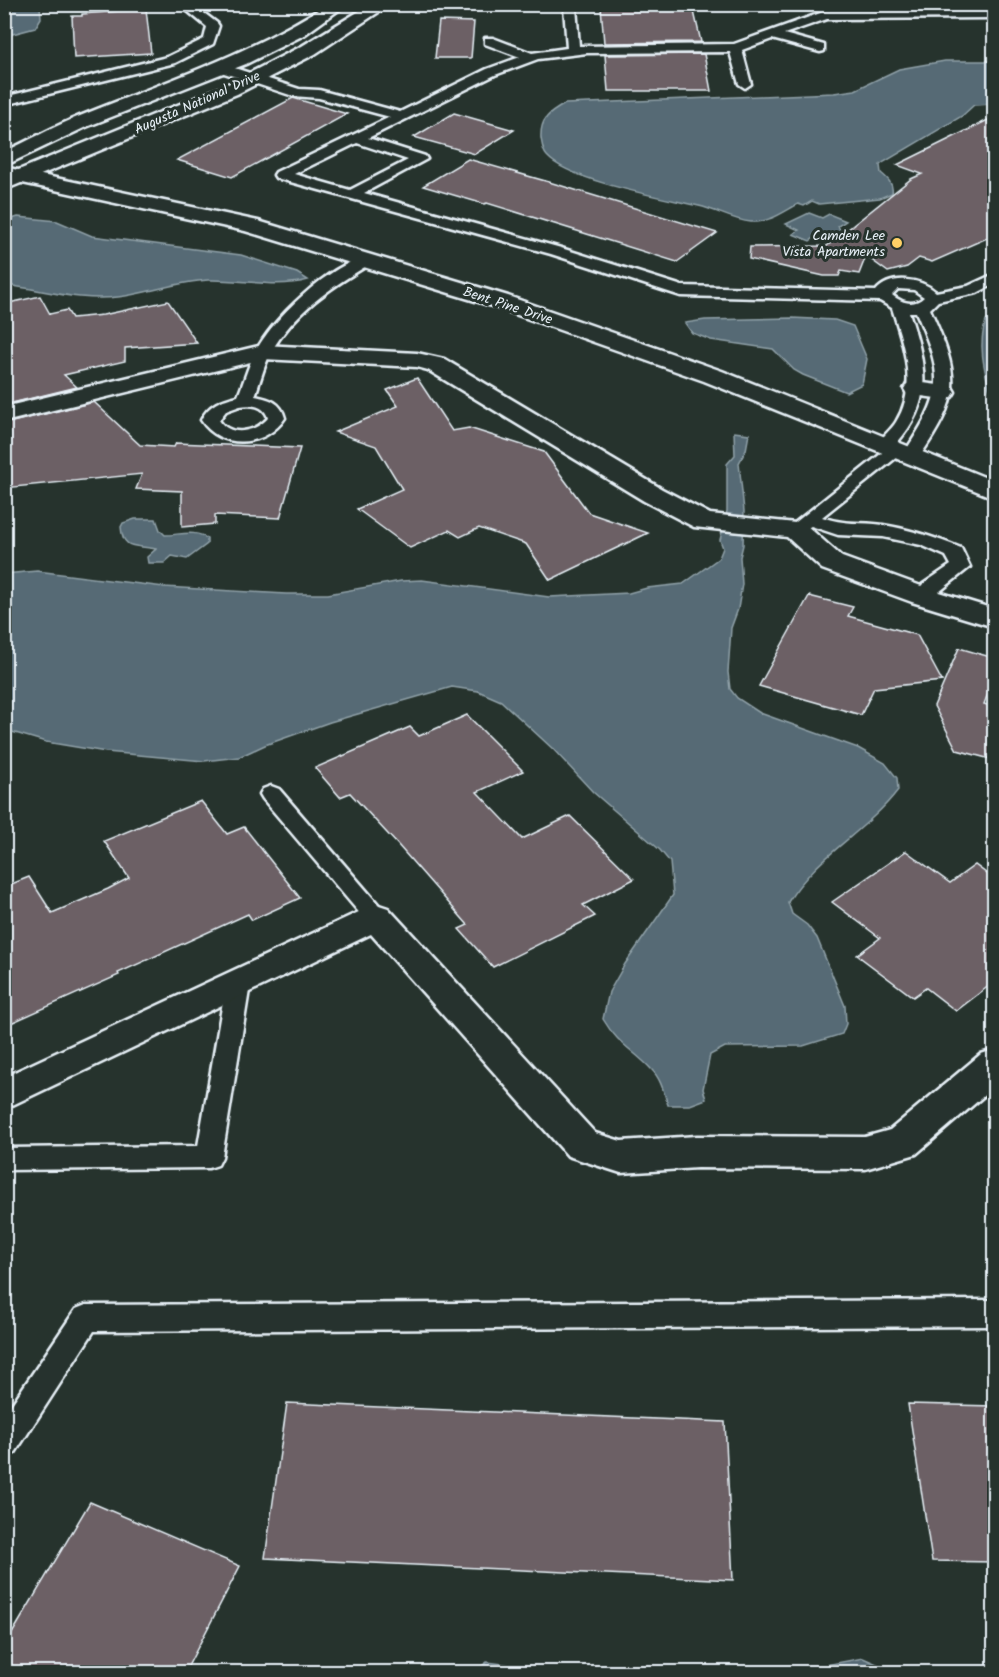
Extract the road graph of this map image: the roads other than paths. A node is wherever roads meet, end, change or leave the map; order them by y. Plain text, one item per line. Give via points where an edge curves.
1 (183, 4) edge
2 (339, 4) edge
3 (383, 4) edge
4 (570, 7) dead end
5 (994, 14) edge
6 (773, 34) junction
7 (489, 41) dead end
8 (735, 48) junction
9 (820, 48) dead end
10 (573, 50) junction
11 (530, 57) junction
12 (240, 60) junction
13 (222, 68) junction
14 (271, 68) junction
15 (254, 78) junction
16 (745, 84) dead end
17 (319, 94) junction
18 (4, 101) edge
19 (402, 116) junction
20 (356, 138) junction
21 (8, 173) edge
22 (352, 194) junction
23 (365, 261) junction
24 (994, 278) edge
25 (884, 296) junction
26 (926, 301) junction
27 (899, 306) junction
28 (263, 352) junction
29 (916, 388) junction
30 (943, 392) junction
31 (245, 400) dead end
32 (4, 416) edge
33 (898, 449) junction
34 (994, 490) edge
35 (802, 524) junction
36 (922, 596) junction
37 (994, 618) edge
38 (271, 794) dead end
39 (376, 917) junction
40 (238, 984) junction
41 (994, 1065) edge
42 (4, 1094) edge
43 (4, 1159) edge
44 (994, 1313) edge
45 (4, 1443) edge

1 - 18 lane via 213,26 209,41 171,60
2 - 12 street, Augusta National Drive via 298,31
3 - 14 street, Augusta National Drive via 344,31
4 - 10 lane
5 - 6 lane via 826,15
6 - 8 lane
6 - 9 lane
7 - 11 lane
8 - 10 lane
8 - 16 lane
10 - 11 lane
11 - 19 lane
12 - 13 street, Augusta National Drive
12 - 14 lane
13 - 15 lane
13 - 21 street, Augusta National Drive via 79,123
14 - 15 street, Augusta National Drive
14 - 17 lane via 313,87
15 - 17 lane via 298,93
15 - 21 street, Augusta National Drive via 180,112
17 - 19 lane
19 - 20 lane
20 - 22 lane via 420,159
20 - 22 lane via 281,175
21 - 23 street, Bent Pine Drive via 250,226
22 - 25 lane via 556,251 651,283 721,299 742,296 793,300 806,293
23 - 28 lane via 325,284 297,308
23 - 33 street, Bent Pine Drive via 500,301 713,376
24 - 26 lane via 972,290
25 - 26 lane via 888,288 901,284 925,289
25 - 27 lane
26 - 27 lane
26 - 30 lane via 939,348
27 - 29 lane via 917,375
28 - 31 lane
28 - 32 street
28 - 35 street via 436,364 704,522 763,527
29 - 30 street
29 - 33 lane
30 - 33 lane via 941,404
33 - 34 street, Bent Pine Drive
33 - 35 lane
35 - 36 street via 832,563
35 - 36 lane via 883,531 954,552 961,567
36 - 37 street
38 - 39 lane
39 - 40 street
39 - 41 street via 582,1145 621,1157 697,1152 865,1153 902,1143
40 - 42 street
40 - 43 lane via 209,1157
44 - 45 lane via 86,1318

